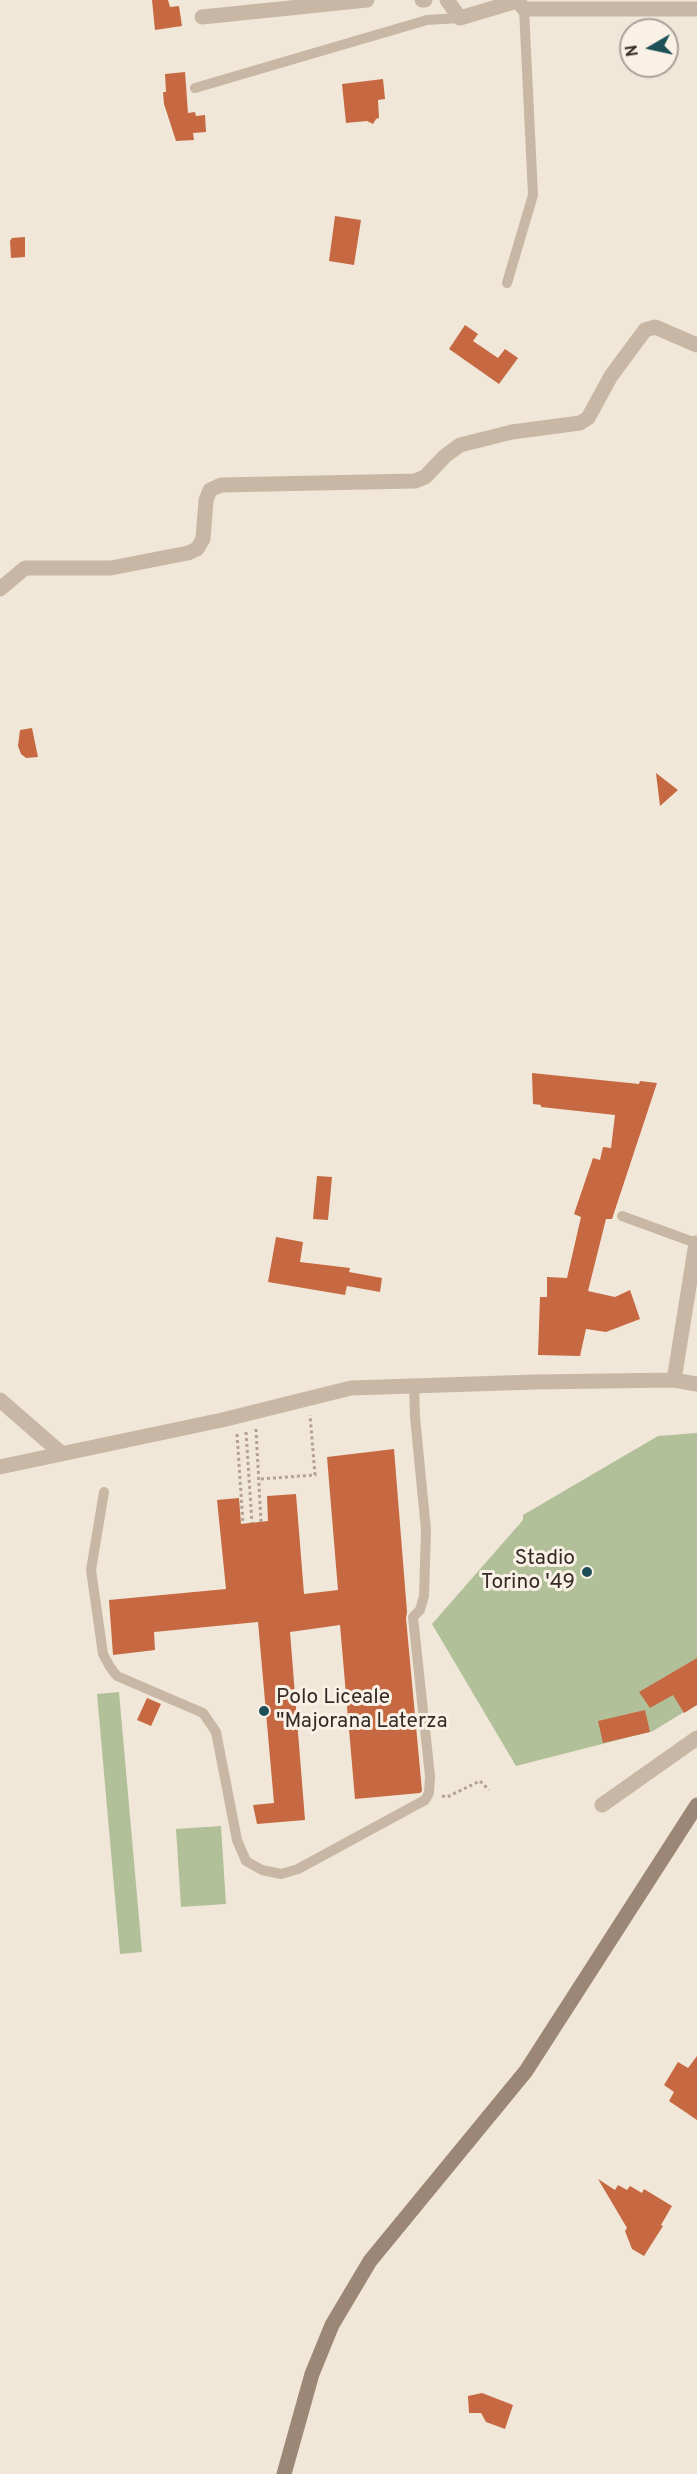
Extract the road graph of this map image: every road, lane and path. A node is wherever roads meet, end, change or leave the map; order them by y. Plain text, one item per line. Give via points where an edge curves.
1 (367, 0) edge
2 (447, 0) edge
3 (519, 3) edge
4 (697, 9) edge
5 (202, 17) dead end
6 (460, 18) junction
7 (195, 88) dead end
8 (507, 283) dead end
9 (697, 345) edge
10 (0, 589) edge
11 (622, 1216) dead end
12 (697, 1242) edge
13 (674, 1380) junction
14 (697, 1384) edge
15 (414, 1385) junction
16 (0, 1400) edge
17 (310, 1413) dead end
18 (256, 1429) dead end
19 (246, 1432) dead end
20 (237, 1434) dead end
21 (61, 1453) junction
22 (0, 1467) edge
23 (260, 1479) junction
24 (105, 1492) dead end
25 (261, 1522) dead end
26 (252, 1523) dead end
27 (243, 1524) dead end
28 (697, 1738) edge
29 (489, 1790) dead end
30 (429, 1793) junction
31 (602, 1805) dead end
32 (697, 1805) edge
33 (284, 2474) edge

1 - 5 street
2 - 6 street
3 - 4 street
3 - 6 street
3 - 8 lane via 533,195
6 - 7 lane via 427,20
9 - 10 street via 655,327 645,330 611,376 588,418 580,423 512,432 460,445 425,477 415,481 221,485 210,490 206,500 203,540 197,549 111,568 24,568
11 - 12 lane
12 - 13 street
13 - 14 street
13 - 15 street
15 - 21 street via 351,1388 93,1449
15 - 30 lane via 426,1530 424,1596 413,1617
16 - 21 street
17 - 23 path via 315,1475
18 - 23 path
19 - 26 path
20 - 27 path
21 - 22 street
23 - 25 path
24 - 30 lane via 91,1570 104,1654 117,1676 203,1713 216,1732 237,1840 246,1861 281,1874 298,1869 425,1800
28 - 31 street
29 - 30 path via 480,1781 447,1797
32 - 33 main road via 526,2071 370,2261 332,2325 312,2374

